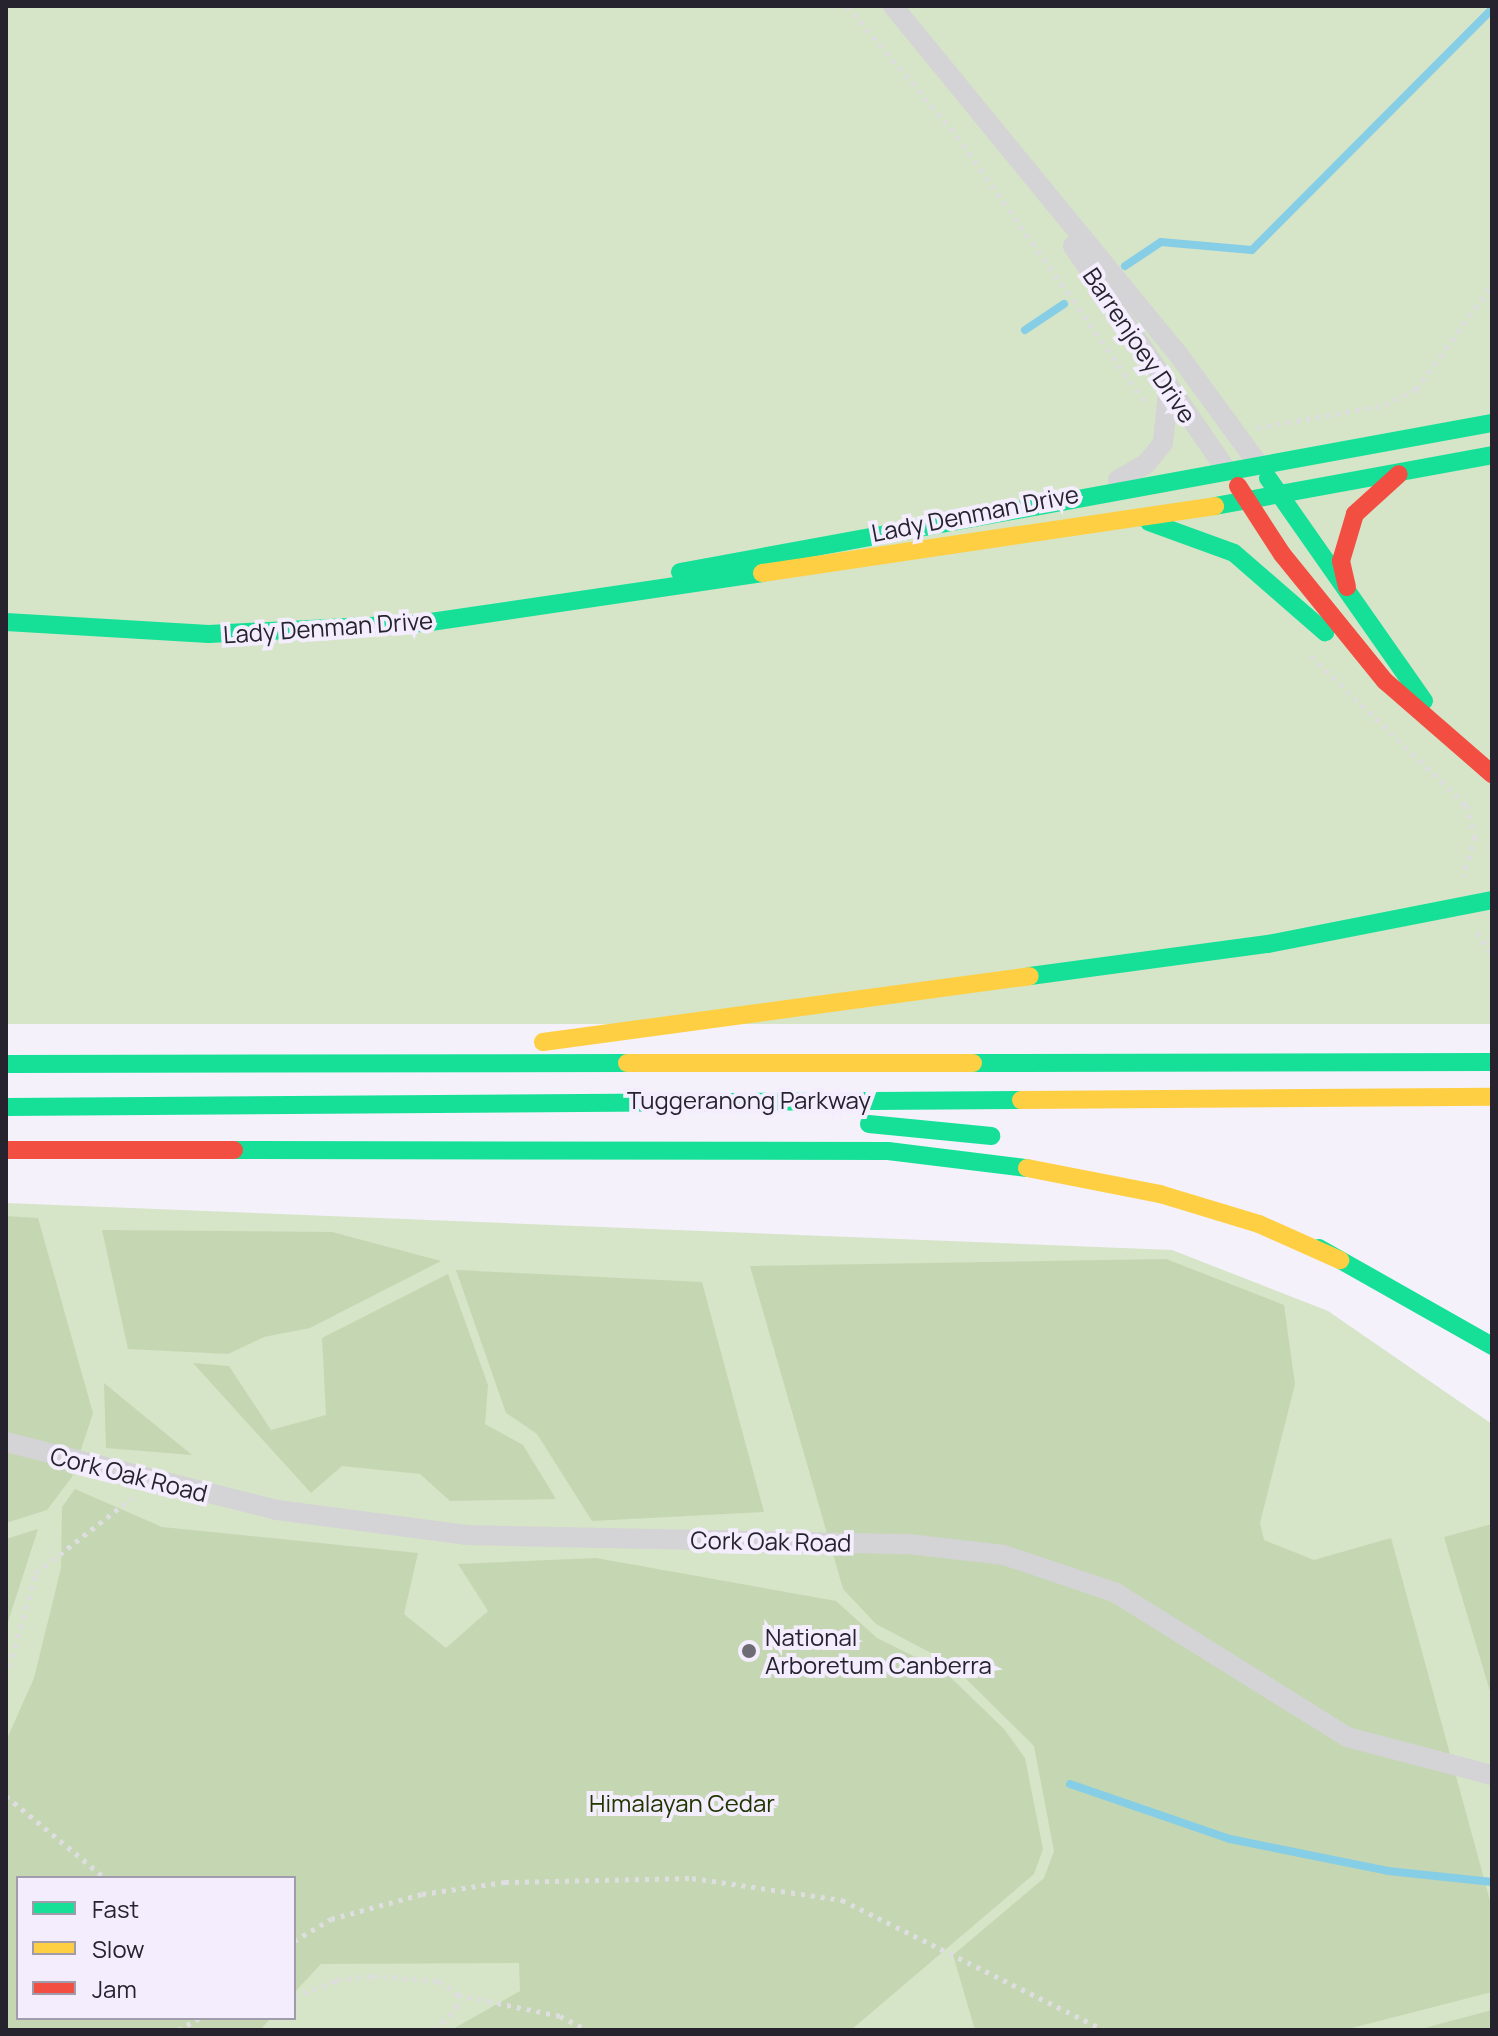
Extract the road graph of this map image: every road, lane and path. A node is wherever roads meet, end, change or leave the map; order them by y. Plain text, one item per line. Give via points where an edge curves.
1 (847, 6) edge
2 (893, 6) edge
3 (1038, 188) junction
4 (1492, 285) edge
5 (1161, 379) junction
6 (1145, 409) dead end
7 (1492, 423) edge
8 (1234, 432) junction
9 (1492, 455) edge
10 (1259, 465) junction
11 (1227, 471) junction
12 (1404, 471) junction
13 (1096, 490) junction
14 (1279, 492) junction
15 (1247, 499) junction
16 (1131, 518) junction
17 (648, 586) junction
18 (1349, 591) junction
19 (6, 622) edge
20 (1305, 651) dead end
21 (1408, 705) junction
22 (1461, 745) junction
23 (1492, 774) edge
24 (1469, 892) junction
25 (1492, 900) edge
26 (1492, 954) edge
27 (1492, 1062) edge
28 (6, 1064) edge
29 (325, 1064) junction
30 (1492, 1097) edge
31 (479, 1100) junction
32 (6, 1107) edge
33 (1007, 1139) dead end
34 (6, 1150) edge
35 (1136, 1166) dead end
36 (1340, 1260) junction
37 (1492, 1346) edge
38 (6, 1442) edge
39 (157, 1484) junction
40 (6, 1676) edge
41 (1492, 1775) edge
42 (6, 1796) edge
43 (103, 1876) edge
44 (296, 1940) edge
45 (458, 1995) junction
46 (296, 1996) edge
47 (196, 2020) edge
48 (178, 2030) edge
49 (435, 2030) edge
50 (587, 2030) edge
51 (1104, 2030) edge

1 - 6 path via 957,136 1140,390
2 - 3 street, Barrenjoey Drive
3 - 5 street, Barrenjoey Drive
3 - 8 street, Barrenjoey Drive
4 - 8 path via 1416,389 1385,405
5 - 11 street, Barrenjoey Drive
5 - 13 street via 1172,408 1163,443 1140,469
7 - 10 main road, Lady Denman Drive
8 - 10 street, Barrenjoey Drive
9 - 12 main road, Lady Denman Drive
10 - 11 main road, Lady Denman Drive
10 - 14 main road
11 - 13 main road, Lady Denman Drive
11 - 15 main road, Barrenjoey Drive
12 - 14 main road, Lady Denman Drive
12 - 18 main road via 1355,514 1341,561
13 - 17 main road, Lady Denman Drive via 691,568
14 - 15 main road, Lady Denman Drive
14 - 18 main road
15 - 16 main road, Lady Denman Drive
15 - 21 main road via 1317,600
16 - 17 main road, Lady Denman Drive via 698,587
16 - 21 main road via 1190,531 1234,553
17 - 19 main road, Lady Denman Drive via 424,623 255,634
18 - 22 main road
20 - 24 path via 1466,805 1475,836
21 - 22 main road
22 - 23 main road
24 - 25 main road
24 - 26 path
24 - 29 main road via 1268,944 834,1007
27 - 29 main road, Tuggeranong Parkway
28 - 29 main road, Tuggeranong Parkway
30 - 31 main road, Tuggeranong Parkway
31 - 32 main road, Tuggeranong Parkway
31 - 33 main road
34 - 36 main road via 888,1151 1003,1163 1160,1194 1259,1224
35 - 36 main road via 1234,1202
36 - 37 main road
38 - 39 street, Cork Oak Road
39 - 40 path via 118,1505 36,1573
39 - 41 street, Cork Oak Road via 277,1510 466,1535 908,1544 1004,1555 1116,1593 1347,1737
42 - 43 path
44 - 51 path via 331,1919 422,1894 505,1882 692,1878 842,1900
45 - 46 path via 439,1981 373,1976 337,1980
45 - 49 path via 457,2007
45 - 50 path via 560,2016
47 - 48 path

